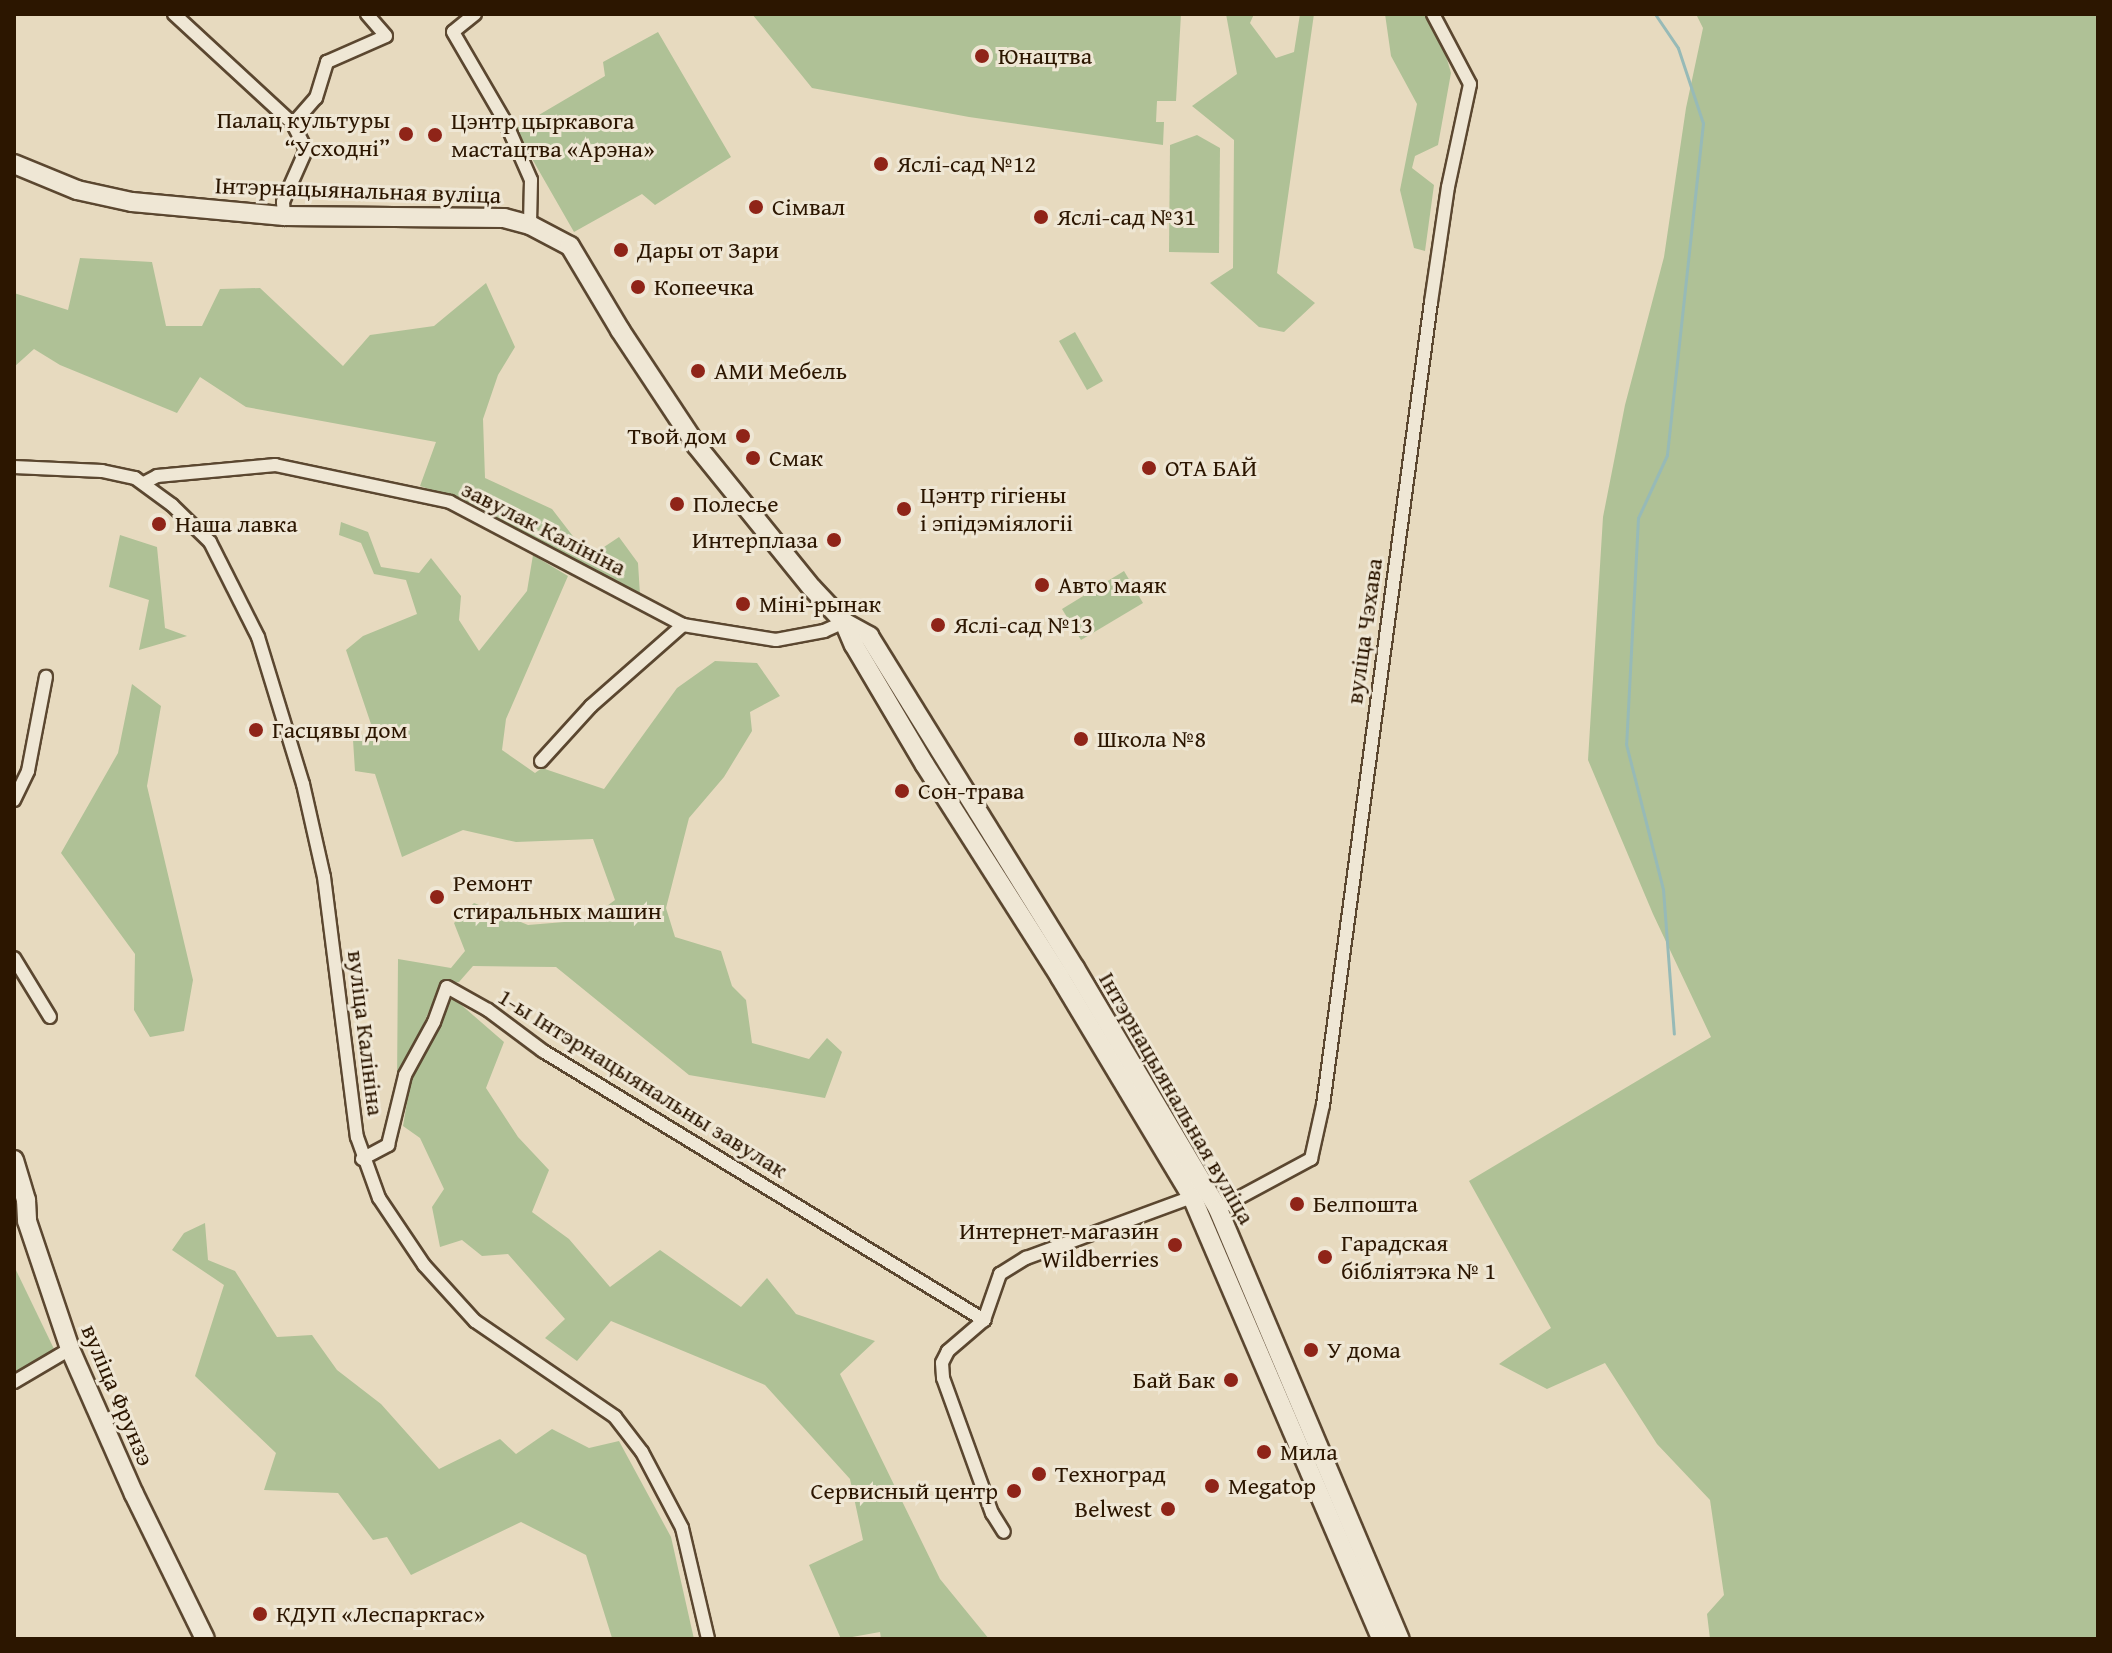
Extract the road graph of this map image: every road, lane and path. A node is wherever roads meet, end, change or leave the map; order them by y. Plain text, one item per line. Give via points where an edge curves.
1 (174, 14) edge
2 (367, 14) edge
3 (475, 14) edge
4 (1433, 14) edge
5 (293, 124) junction
6 (14, 164) edge
7 (284, 216) junction
8 (530, 225) junction
9 (14, 467) edge
10 (144, 483) junction
11 (844, 622) junction
12 (683, 625) junction
13 (46, 677) dead end
14 (541, 761) dead end
15 (14, 800) edge
16 (14, 958) edge
17 (1068, 972) junction
18 (50, 1017) dead end
19 (362, 1159) junction
20 (14, 1160) edge
21 (1192, 1197) junction
22 (1209, 1212) junction
23 (984, 1320) junction
24 (70, 1349) junction
25 (14, 1382) edge
26 (1004, 1532) dead end
27 (1393, 1638) edge
28 (205, 1639) edge
29 (708, 1639) edge

1 - 5 street
2 - 5 street via 386,36 327,62 316,98
3 - 8 street via 453,32 506,123 531,180
4 - 22 street, вуліца Чэхава via 1470,84 1433,288 1323,1105 1311,1159
5 - 7 street via 306,150 283,202
6 - 7 main road, Інтэрнацыянальная вуліца via 105,197
7 - 8 main road, Інтэрнацыянальная вуліца via 504,218
8 - 11 main road, Інтэрнацыянальная вуліца via 570,246 696,445
9 - 10 street, вуліца Калініна via 102,471
10 - 12 street, завулак Калініна via 157,476 275,465 450,502
10 - 19 street, вуліца Калініна via 210,542 258,637 303,784 324,877
11 - 12 street, завулак Калініна via 776,640
11 - 17 main road, Інтэрнацыянальная вуліца via 925,765
12 - 14 street via 591,706
13 - 15 street via 28,771
16 - 18 street
17 - 21 main road, Інтэрнацыянальная вуліца
17 - 22 main road, Інтэрнацыянальная вуліца
19 - 23 street, 1-ы Інтэрнацыянальны завулак via 388,1145 405,1075 447,987
19 - 29 street, вуліца Калініна via 379,1198 424,1265 475,1321 615,1417 642,1452 682,1528
20 - 24 main road, вуліца Фрунзэ via 27,1221
21 - 22 main road, Інтэрнацыянальная вуліца
21 - 23 street via 1026,1258 1000,1274
22 - 27 main road, Інтэрнацыянальная вуліца
23 - 26 street via 948,1351 943,1378 987,1500
24 - 25 street
24 - 28 main road, вуліца Фрунзэ

